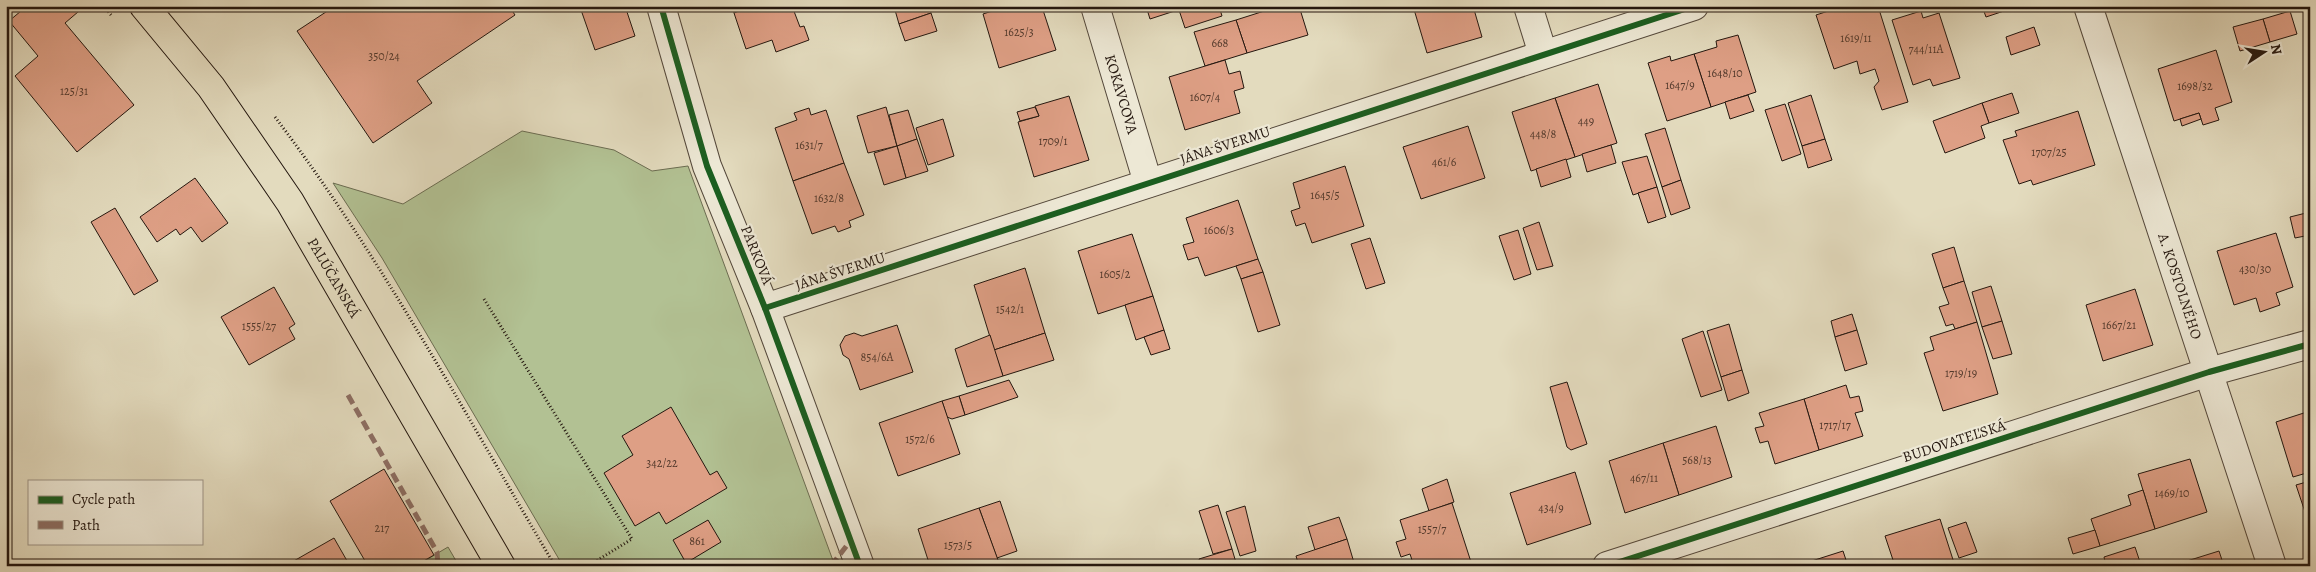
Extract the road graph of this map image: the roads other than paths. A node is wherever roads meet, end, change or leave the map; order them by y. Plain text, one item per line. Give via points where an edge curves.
1 (144, 6) edge
2 (661, 6) edge
3 (1095, 6) edge
4 (1528, 6) edge
5 (1694, 6) edge
6 (2088, 6) edge
7 (1543, 54) junction
8 (1148, 184) junction
9 (765, 308) junction
10 (2310, 344) edge
11 (2209, 372) junction
12 (501, 566) edge
13 (860, 566) edge
14 (1607, 566) edge
15 (2272, 566) edge

1 - 12 main road, PALÚČANSKÁ via 211,87 290,202
2 - 9 street, PARKOVÁ via 707,166
3 - 8 street, KOKAVCOVA
4 - 7 street
5 - 7 street, JÁNA ŠVERMU
6 - 11 street, A. KOSTOLNÉHO
7 - 8 street, JÁNA ŠVERMU
8 - 9 street, JÁNA ŠVERMU
9 - 13 street, PARKOVÁ
10 - 11 street, BUDOVATEĽSKÁ
11 - 14 street, BUDOVATEĽSKÁ
11 - 15 street, A. KOSTOLNÉHO

